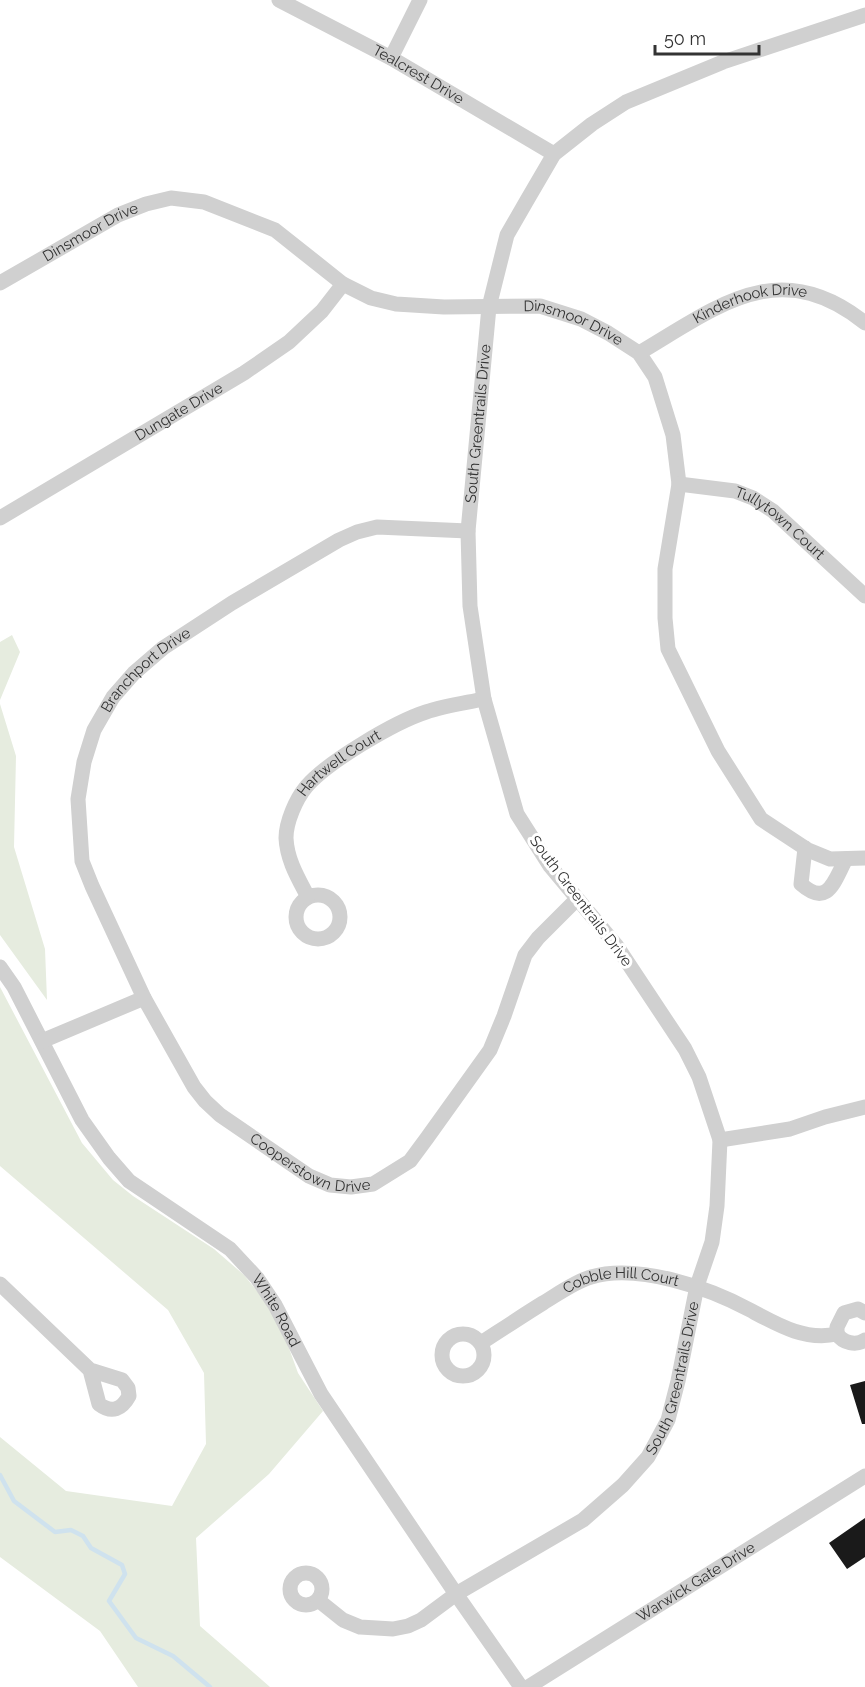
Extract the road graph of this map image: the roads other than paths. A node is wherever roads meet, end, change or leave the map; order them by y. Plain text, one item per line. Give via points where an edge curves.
1 (279, 0) edge
2 (420, 0) edge
3 (865, 15) edge
4 (392, 58) junction
5 (554, 154) junction
6 (0, 283) edge
7 (344, 284) junction
8 (489, 307) junction
9 (865, 323) edge
10 (639, 353) junction
11 (679, 484) junction
12 (0, 518) edge
13 (468, 531) junction
14 (865, 596) edge
15 (484, 699) junction
16 (806, 848) junction
17 (865, 858) edge
18 (838, 859) junction
19 (308, 897) dead end
20 (577, 899) junction
21 (0, 967) edge
22 (144, 998) junction
23 (42, 1041) junction
24 (865, 1107) edge
25 (720, 1140) junction
26 (0, 1284) edge
27 (697, 1286) junction
28 (865, 1312) edge
29 (837, 1334) junction
30 (865, 1340) edge
31 (481, 1343) dead end
32 (90, 1370) dead end
33 (865, 1476) edge
34 (456, 1594) junction
35 (318, 1600) dead end
36 (521, 1687) edge
37 (528, 1687) edge

1 - 4 street, Tealcrest Drive
2 - 4 street
3 - 5 street, South Greentrails Drive via 723,62 626,102
4 - 5 street, Tealcrest Drive
5 - 8 street, South Greentrails Drive via 507,235
6 - 7 street, Dinsmoor Drive via 118,215 171,198 204,202 275,230
7 - 8 street, Dinsmoor Drive via 371,298 396,304
7 - 12 street, Dungate Drive via 289,342 244,373
8 - 10 street, Dinsmoor Drive via 540,306 581,319
8 - 13 street, South Greentrails Drive
9 - 10 street, Kinderhook Drive via 847,308 822,297 794,290 771,290 723,304
10 - 11 street, Dinsmoor Drive via 656,378 665,406
11 - 14 street, Tullytown Court via 735,491 753,498
11 - 16 street, Dinsmoor Drive via 665,569 668,649 718,751 761,819
13 - 15 street, South Greentrails Drive via 470,606
13 - 22 street, Branchport Drive via 377,527 339,540 163,648 113,697 94,730 84,762 78,799 82,861
15 - 19 street, Hartwell Court via 425,712 388,729 325,769 305,788 294,807 286,836 289,861
15 - 20 street, South Greentrails Drive via 517,814 550,866
16 - 18 street, Dinsmoor Drive
16 - 18 street via 801,884 814,893 828,891
17 - 18 street
20 - 22 street, Cooperstown Drive via 525,955 490,1050 410,1161 373,1184 351,1187 320,1181 220,1115 194,1087
20 - 25 street, South Greentrails Drive via 616,945 685,1049 699,1077
21 - 23 street, White Road
22 - 23 street
23 - 34 street, White Road via 82,1120 129,1181 230,1249 257,1278 321,1394
24 - 25 street via 790,1130
25 - 27 street, South Greentrails Drive via 712,1242
26 - 32 street
27 - 29 street, Cobble Hill Court via 802,1334
27 - 31 street, Cobble Hill Court via 641,1274 614,1272 590,1277
27 - 34 street, South Greentrails Drive via 668,1420 648,1457 583,1520
28 - 29 street via 858,1309 844,1313
29 - 30 street, Cobble Hill Court via 850,1342
33 - 37 street, Warwick Gate Drive
34 - 35 street, South Greentrails Drive via 421,1620 393,1629 360,1628
34 - 36 street, White Road

